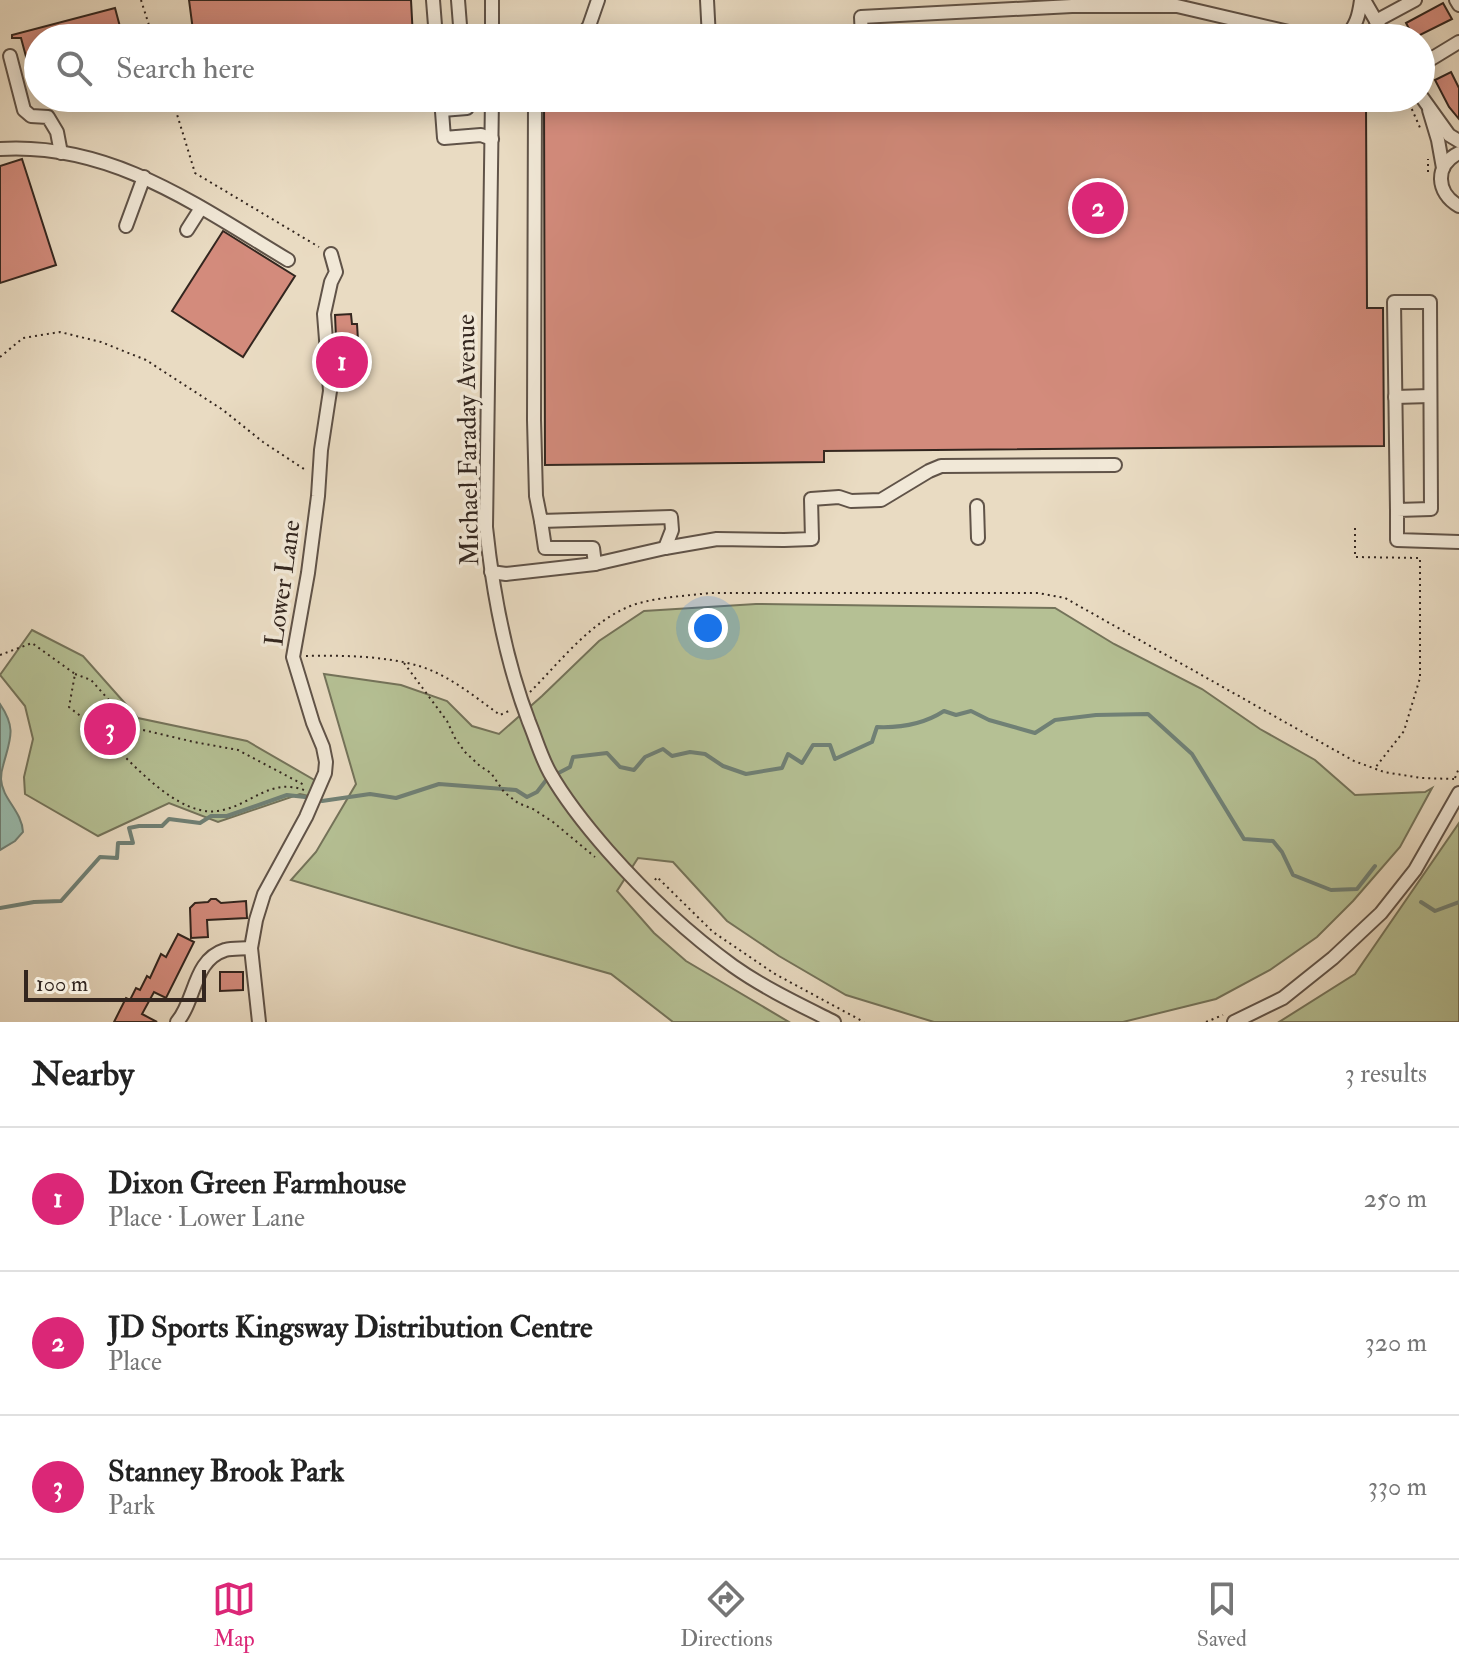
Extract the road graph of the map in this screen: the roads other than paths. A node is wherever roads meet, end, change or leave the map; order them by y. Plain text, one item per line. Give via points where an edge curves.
1 (433, 0) edge
2 (458, 0) edge
3 (492, 0) edge
4 (598, 0) edge
5 (707, 0) edge
6 (1362, 0) edge
7 (1415, 0) edge
8 (1456, 0) edge
9 (1459, 5) edge
10 (1376, 21) junction
11 (435, 24) edge
12 (460, 24) edge
13 (492, 24) edge
14 (590, 24) edge
15 (708, 24) edge
16 (861, 24) edge
17 (1254, 24) edge
18 (1356, 24) edge
19 (1378, 24) edge
20 (1459, 42) edge
21 (10, 56) dead end
22 (1435, 57) edge
23 (24, 110) edge
24 (26, 112) edge
25 (442, 112) edge
26 (492, 112) edge
27 (535, 112) edge
28 (1430, 112) edge
29 (1431, 112) edge
30 (492, 139) junction
31 (1459, 141) edge
32 (0, 149) edge
33 (61, 153) junction
34 (1459, 153) edge
35 (1443, 168) junction
36 (144, 177) junction
37 (1459, 206) edge
38 (201, 208) junction
39 (126, 226) dead end
40 (187, 230) dead end
41 (331, 254) road end
42 (288, 260) dead end
43 (1430, 396) junction
44 (1395, 397) junction
45 (1115, 465) dead end
46 (977, 506) dead end
47 (1397, 510) junction
48 (541, 521) junction
49 (978, 538) dead end
50 (1459, 542) edge
51 (665, 548) junction
52 (595, 564) junction
53 (491, 572) junction
54 (1459, 793) edge
55 (251, 948) junction
56 (1232, 1017) edge
57 (177, 1022) edge
58 (259, 1022) edge
59 (834, 1022) edge

1 - 11 street
2 - 12 street
3 - 13 street
4 - 14 street
5 - 15 street
6 - 10 street
6 - 18 street
7 - 10 street
8 - 9 street
10 - 19 street
16 - 17 street via 861,17 1072,6 1177,6
20 - 22 street
21 - 23 street
24 - 33 street via 48,117
25 - 30 street via 444,138
26 - 30 street, Michael Faraday Avenue
27 - 48 street via 534,420
28 - 35 street
29 - 31 street
30 - 53 street, Michael Faraday Avenue via 486,527
32 - 33 street
33 - 36 street
34 - 35 street
35 - 37 street via 1444,192
36 - 38 street
36 - 39 street
38 - 40 street
38 - 42 street
41 - 55 street, Lower Lane via 336,272 324,314 330,391 293,657 323,747 325,773 264,894
43 - 44 street
43 - 44 street via 1430,302 1394,302
43 - 47 street via 1431,509
44 - 47 street
45 - 51 street via 941,466 881,500 811,499 812,539 717,539
46 - 49 street
47 - 50 street via 1397,540
48 - 51 street via 671,517
48 - 52 street via 545,548 593,548
51 - 52 street
52 - 53 street
53 - 59 street, Michael Faraday Avenue via 521,701 549,771 597,839 646,894 735,967
54 - 56 street via 1415,870 1381,913 1283,998
55 - 57 street via 228,950 209,960
55 - 58 street, Lower Lane

